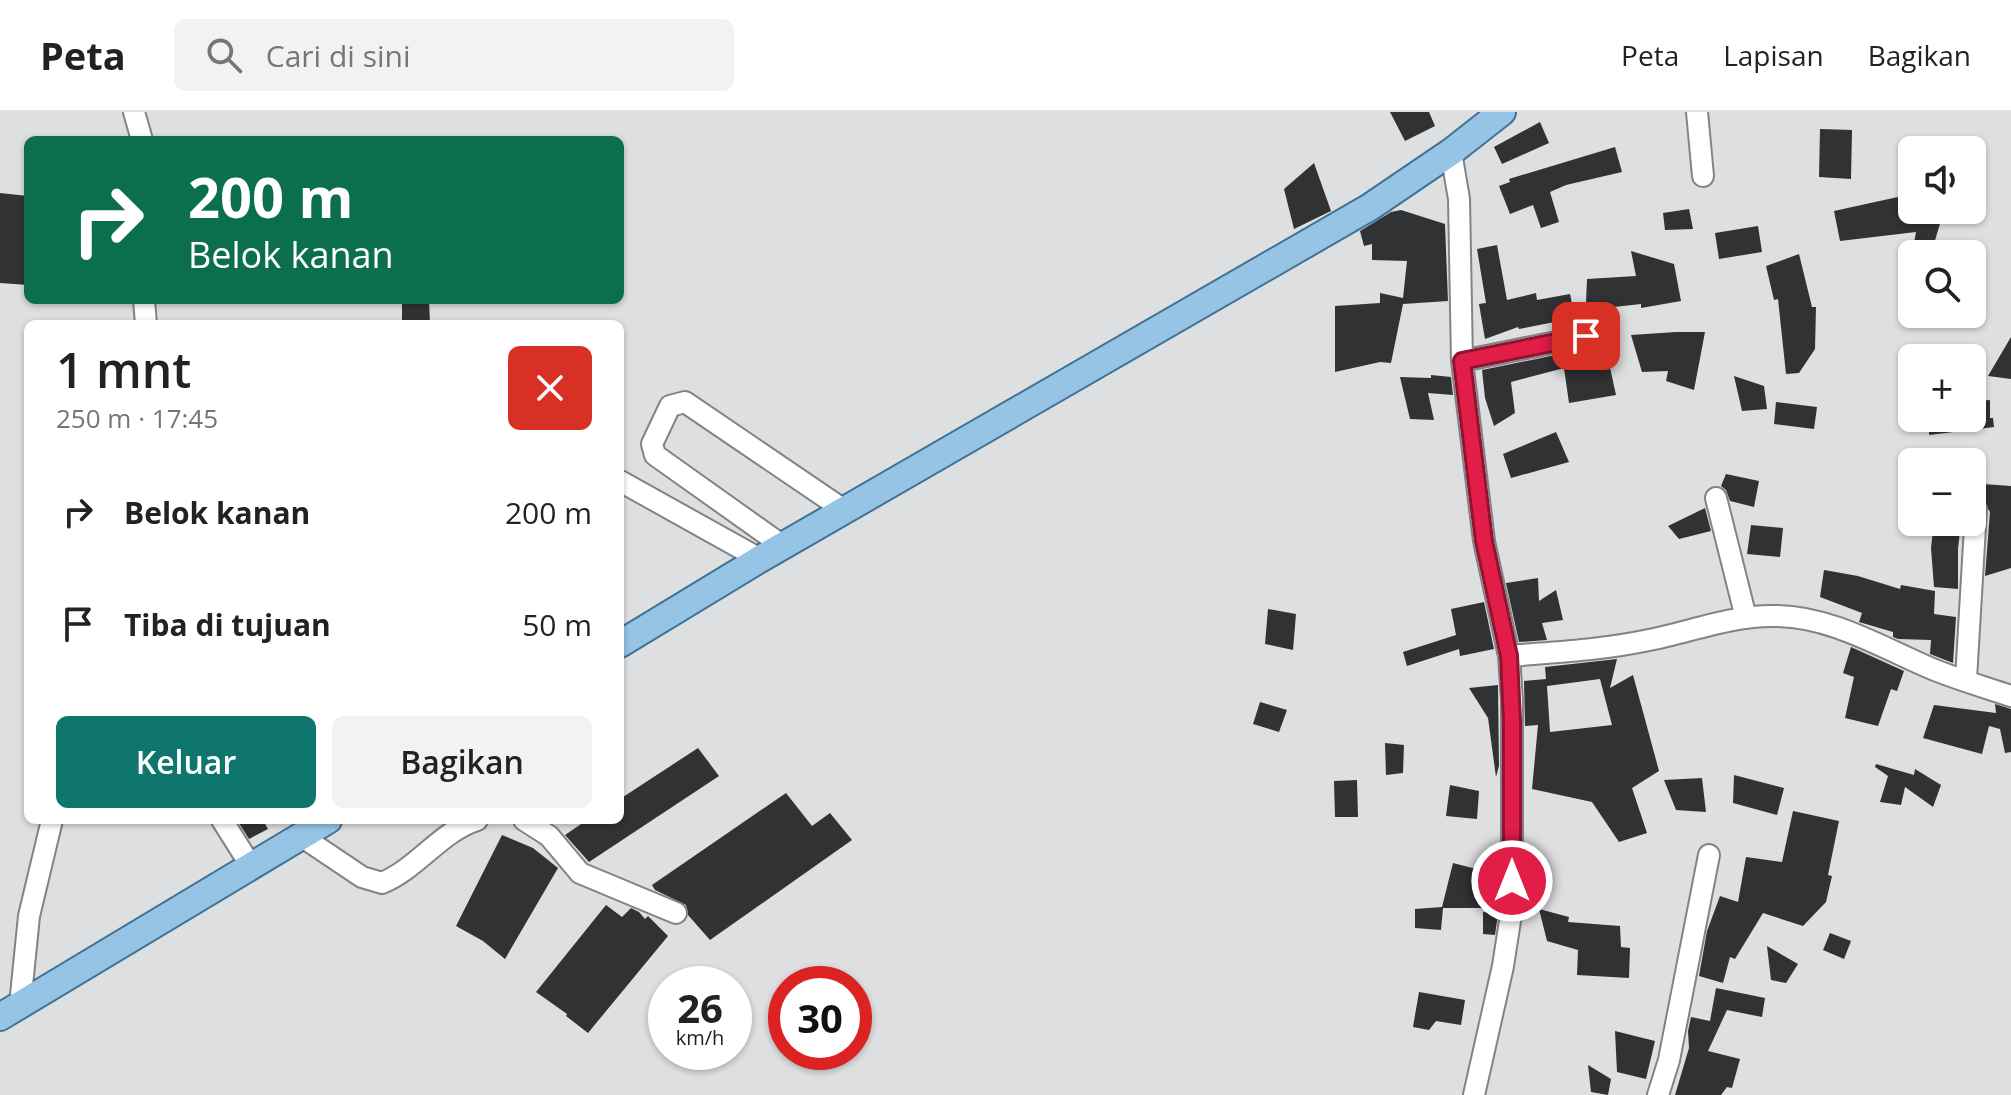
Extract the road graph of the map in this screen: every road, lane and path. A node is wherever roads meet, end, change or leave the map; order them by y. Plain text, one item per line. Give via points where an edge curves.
1 (134, 112) edge
2 (1502, 112) edge
3 (1697, 112) edge
4 (141, 136) edge
5 (1451, 152) junction
6 (1703, 176) dead end
7 (1586, 336) dead end
8 (1462, 361) junction
9 (624, 483) edge
10 (1716, 498) dead end
11 (844, 510) junction
12 (1974, 536) edge
13 (783, 546) junction
14 (760, 559) junction
15 (1746, 618) junction
16 (624, 642) edge
17 (1509, 656) junction
18 (1966, 679) junction
19 (2011, 696) edge
20 (51, 824) edge
21 (225, 824) edge
22 (321, 824) edge
23 (468, 824) edge
24 (530, 824) edge
25 (301, 836) junction
26 (1709, 855) dead end
27 (251, 866) junction
28 (676, 913) dead end
29 (10, 1011) edge
30 (1474, 1095) edge
31 (1658, 1095) edge

1 - 4 street
2 - 5 main road
3 - 6 street
5 - 8 street via 1461,224
5 - 11 main road via 1370,207
7 - 8 street
8 - 17 street via 1484,541
9 - 14 street
10 - 15 street
11 - 13 main road
11 - 13 street via 685,402 670,406 652,444 655,455
12 - 18 street
13 - 14 main road
14 - 16 main road
15 - 17 street via 1601,649
15 - 18 street via 1822,623
17 - 30 street via 1512,908
18 - 19 street
20 - 29 street
21 - 27 street
22 - 25 main road
23 - 25 street via 382,883 362,877
24 - 28 street via 549,836 580,873
25 - 27 main road
26 - 31 street
27 - 29 main road

